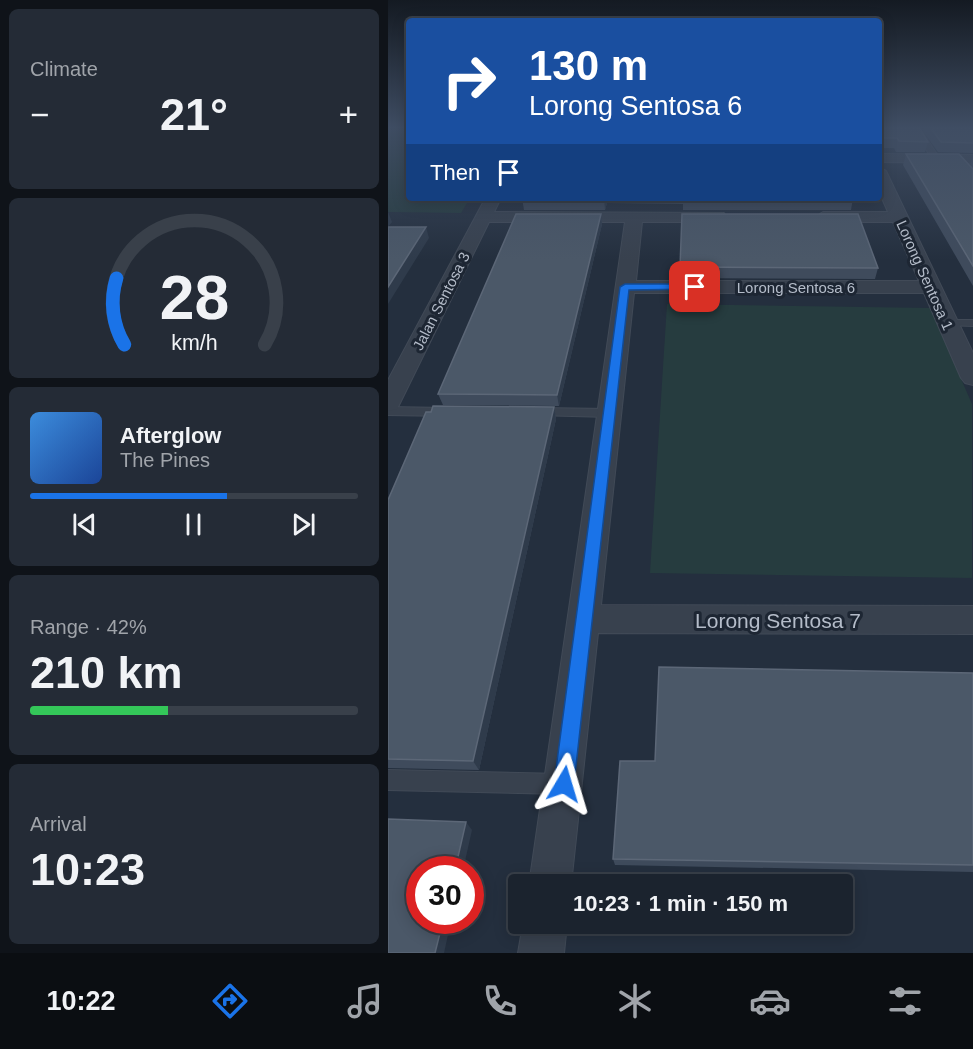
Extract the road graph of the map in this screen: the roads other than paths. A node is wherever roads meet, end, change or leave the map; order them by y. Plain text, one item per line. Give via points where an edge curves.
1 (882, 180) edge
2 (492, 201) edge
3 (484, 216) junction
4 (634, 217) junction
5 (736, 217) edge
6 (806, 217) edge
7 (899, 217) junction
8 (625, 287) junction
9 (931, 287) junction
10 (947, 323) junction
11 (973, 323) edge
12 (973, 378) edge
13 (388, 403) edge
14 (388, 411) edge
15 (459, 412) edge
16 (529, 412) edge
17 (608, 413) junction
18 (583, 619) junction
19 (973, 620) edge
20 (388, 780) edge
21 (564, 784) junction
22 (552, 874) edge
23 (544, 934) edge
24 (541, 953) edge

1 - 7 street, Lorong Sentosa 1
2 - 3 street, Jalan Sentosa 3
3 - 4 street
3 - 13 street, Jalan Sentosa 3
4 - 5 street
4 - 8 street
6 - 7 street
7 - 9 street, Lorong Sentosa 1
8 - 9 street, Lorong Sentosa 6
8 - 17 street
9 - 10 street, Lorong Sentosa 1
10 - 11 lane
10 - 12 street, Lorong Sentosa 1
14 - 15 lane
16 - 17 lane
17 - 18 street
18 - 19 street, Lorong Sentosa 7
18 - 21 street
20 - 21 lane
21 - 22 street
23 - 24 street

